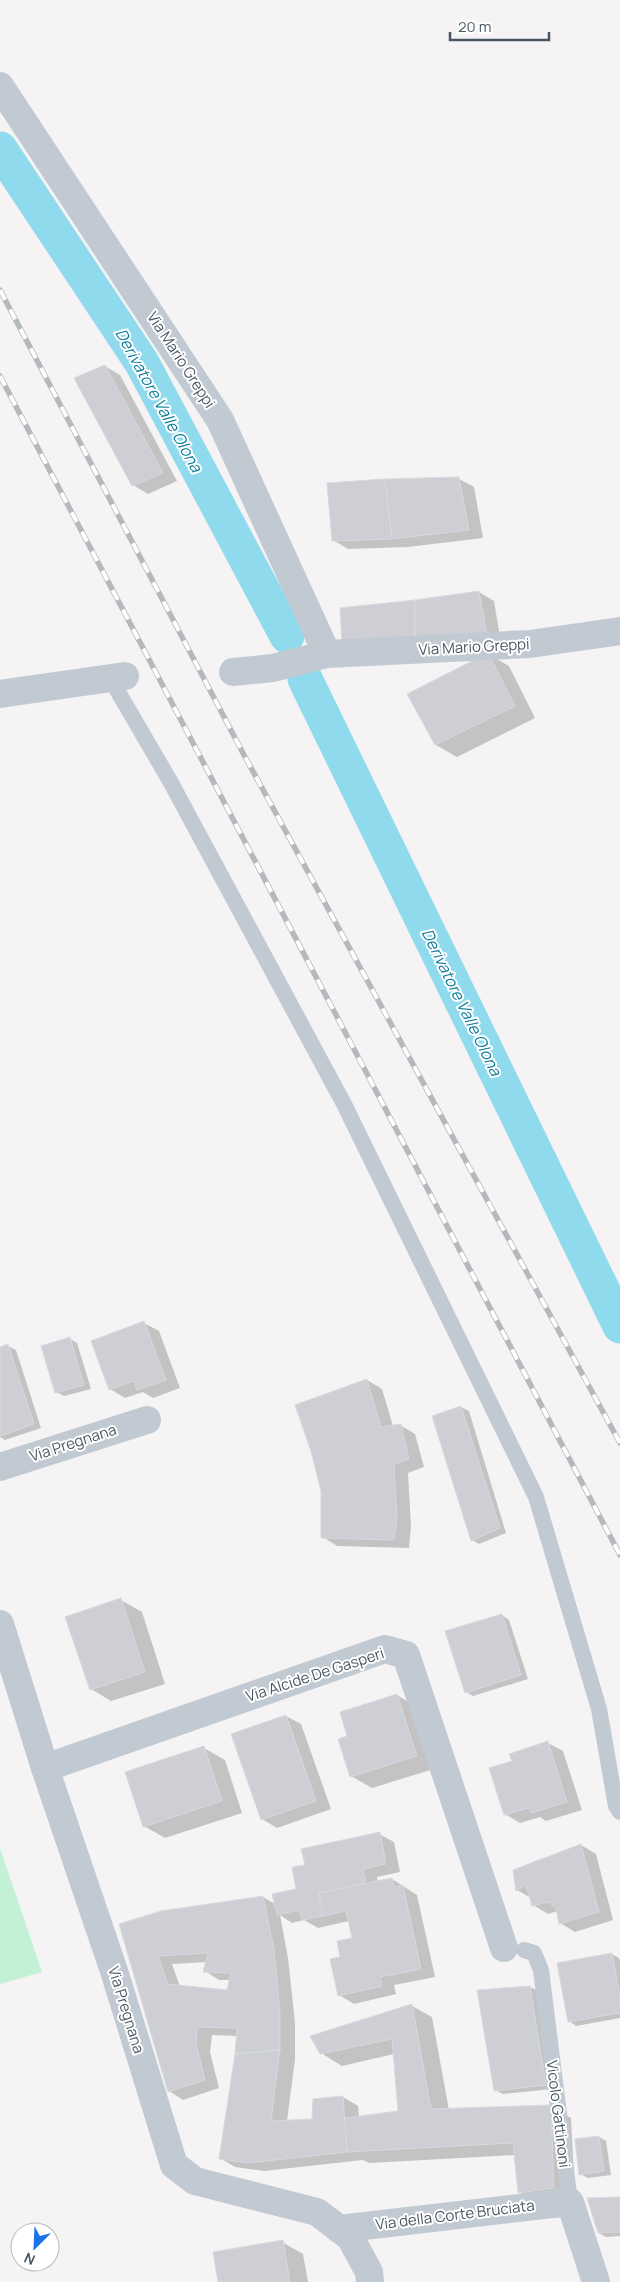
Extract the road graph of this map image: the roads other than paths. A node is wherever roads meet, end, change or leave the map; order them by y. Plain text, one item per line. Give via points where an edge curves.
1 (0, 86) edge
2 (620, 631) edge
3 (327, 654) junction
4 (233, 672) dead end
5 (118, 677) joint
6 (0, 694) edge
7 (147, 1420) dead end
8 (0, 1467) edge
9 (0, 1624) edge
10 (45, 1768) junction
11 (620, 1812) edge
12 (514, 1949) joint
13 (570, 2202) junction
14 (340, 2229) junction
15 (370, 2282) edge
16 (596, 2282) edge

1 - 3 street, Via Mario Greppi via 220,420
2 - 3 street, Via Mario Greppi via 530,644
3 - 4 street, Via Mario Greppi via 273,668
5 - 6 street
5 - 11 lane via 170,781 344,1104 536,1497 599,1708 616,1806
7 - 8 street, Via Pregnana
9 - 10 street, Via Pregnana
10 - 12 street, Via Alcide De Gasperi via 385,1649 406,1654
10 - 14 street, Via Pregnana via 114,1971 174,2165 195,2181 317,2212
12 - 13 lane, Vicolo Gattinoni via 534,1953 541,1970
13 - 14 street, Via della Corte Bruciata
13 - 16 street, Vicolo Gattinoni
14 - 15 street, Via Pregnana via 350,2236 369,2272

